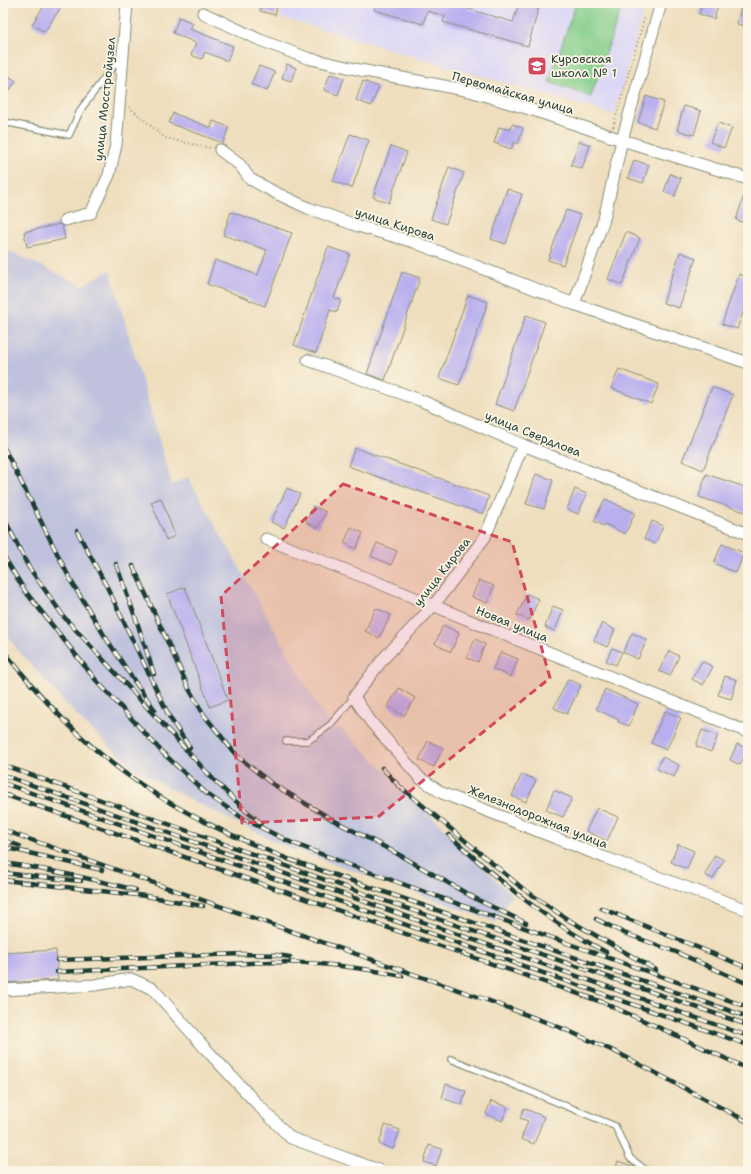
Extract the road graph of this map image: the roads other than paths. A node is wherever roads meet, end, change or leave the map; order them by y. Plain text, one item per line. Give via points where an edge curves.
1 (127, 3) edge
2 (660, 3) edge
3 (203, 13) dead end
4 (123, 52) junction
5 (9, 123) dead end
6 (622, 140) junction
7 (220, 150) road end
8 (748, 179) edge
9 (65, 220) dead end
10 (574, 304) junction
11 (308, 360) dead end
12 (748, 363) edge
13 (523, 445) junction
14 (748, 534) edge
15 (266, 539) dead end
16 (434, 605) junction
17 (354, 697) junction
18 (748, 732) edge
19 (286, 741) dead end
20 (748, 910) edge
21 (3, 990) edge
22 (451, 1059) dead end
23 (381, 1171) edge
24 (647, 1171) edge

1 - 4 street, улица Мосстройузел
2 - 6 street
3 - 6 street, Первомайская улица via 260,40 307,58 470,92
4 - 5 lane via 81,109 69,135
4 - 9 street, улица Мосстройузел via 116,145 109,175 91,213
6 - 8 street, Первомайская улица
6 - 10 street via 604,219
7 - 10 street, улица Кирова via 240,165 250,179 302,205 358,226 414,242
10 - 12 street, улица Кирова
11 - 13 street, улица Свердлова via 420,400
13 - 14 street, улица Свердлова
13 - 16 street, улица Кирова via 485,537
15 - 16 street, Новая улица
16 - 17 street, улица Кирова via 383,659
16 - 18 street, Новая улица
17 - 19 lane via 330,725 308,741
17 - 20 street, Железнодорожная улица via 371,722 420,778 442,792 606,858
21 - 23 street via 94,985 131,979 153,989 260,1108 291,1138
22 - 24 lane via 615,1126 630,1158

